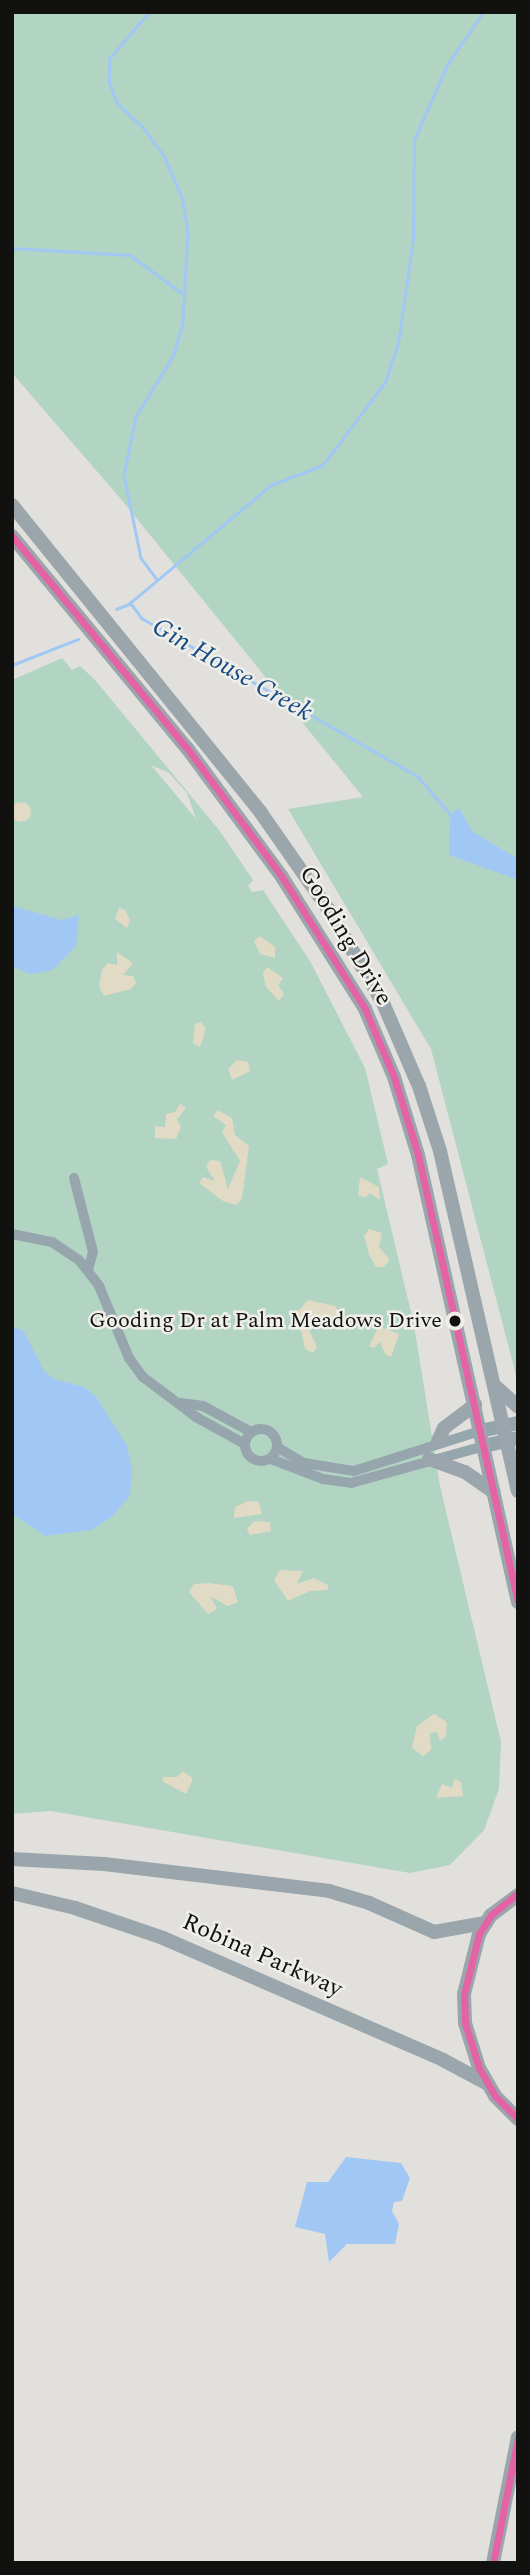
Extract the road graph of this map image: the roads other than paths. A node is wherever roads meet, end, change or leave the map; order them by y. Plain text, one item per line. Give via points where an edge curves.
1 (12, 505) edge
2 (12, 536) edge
3 (74, 1178) dead end
4 (12, 1234) edge
5 (88, 1269) junction
6 (495, 1386) junction
7 (180, 1402) junction
8 (475, 1405) junction
9 (518, 1407) edge
10 (480, 1431) junction
11 (251, 1432) junction
12 (511, 1432) edge
13 (438, 1441) junction
14 (245, 1444) junction
15 (484, 1446) junction
16 (277, 1447) junction
17 (271, 1459) junction
18 (429, 1459) junction
19 (515, 1461) edge
20 (518, 1491) edge
21 (494, 1492) junction
22 (518, 1602) edge
23 (12, 1859) edge
24 (12, 1893) edge
25 (517, 1894) edge
26 (485, 1923) junction
27 (486, 2083) junction
28 (518, 2119) edge
29 (518, 2437) edge
30 (493, 2563) edge

1 - 6 main road, Gooding Drive via 208,743 296,861 369,976 409,1058 432,1122
2 - 8 main road, Gooding Drive via 195,759 282,877 365,1009 394,1077 415,1145
3 - 5 street via 93,1252
4 - 5 street via 52,1242
5 - 7 street via 129,1358 143,1377
6 - 9 main road
6 - 12 main road, Gooding Drive
7 - 11 street via 203,1406
7 - 14 street via 196,1417
8 - 10 main road, Gooding Drive
8 - 13 main road via 444,1428
10 - 12 street
10 - 13 street
10 - 15 main road, Gooding Drive
11 - 14 street
11 - 16 street via 269,1431
12 - 15 street
12 - 19 main road, Gooding Drive
13 - 16 street via 354,1471 304,1463
14 - 17 street via 256,1461
15 - 18 street
15 - 21 main road, Gooding Drive
16 - 17 street
17 - 18 street via 323,1479 351,1483
18 - 21 main road via 465,1472
19 - 20 main road, Gooding Drive
21 - 22 main road, Gooding Drive
23 - 26 main road, Robina Parkway via 104,1864 329,1891 434,1931
24 - 27 main road, Robina Parkway via 75,1908 163,1938
25 - 26 main road
26 - 27 main road via 469,1959 464,2001 470,2044
27 - 28 main road
29 - 30 main road

